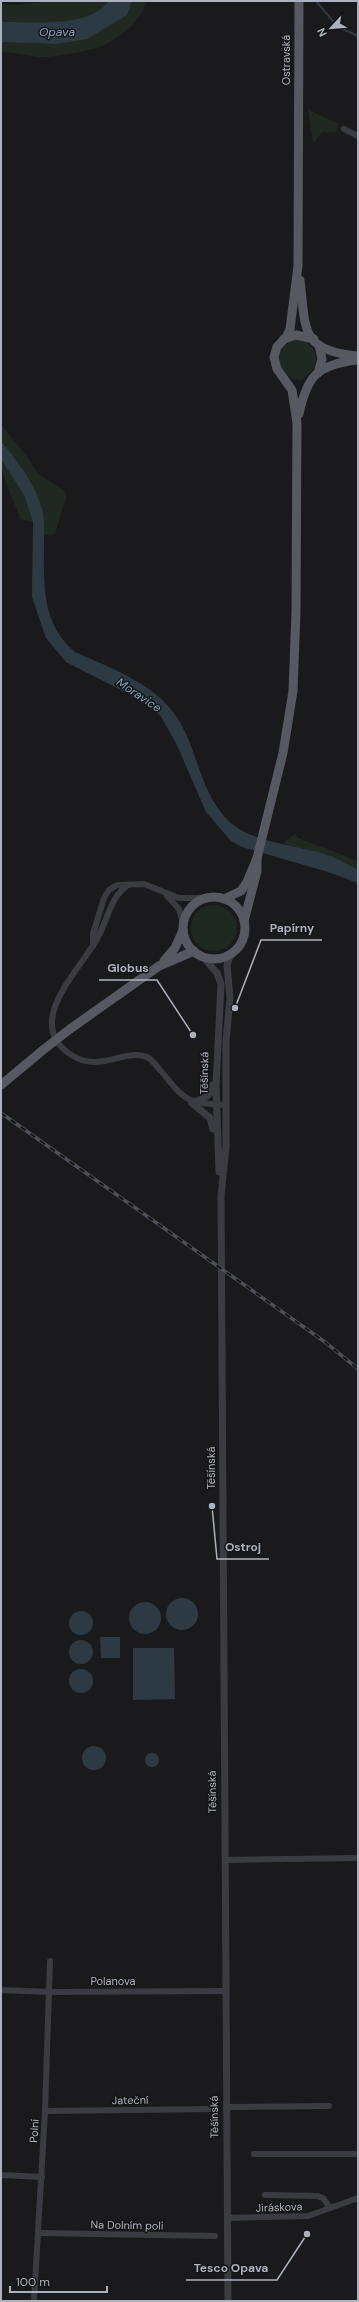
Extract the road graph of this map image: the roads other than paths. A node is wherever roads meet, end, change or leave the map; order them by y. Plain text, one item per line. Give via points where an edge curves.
1 (299, 1) edge
2 (344, 129) dead end
3 (358, 136) edge
4 (298, 266) junction
5 (284, 339) junction
6 (316, 342) junction
7 (358, 356) edge
8 (358, 360) edge
9 (314, 377) junction
10 (285, 378) junction
11 (297, 423) junction
12 (256, 858) junction
13 (128, 884) junction
14 (162, 892) junction
15 (204, 898) junction
16 (224, 899) junction
17 (244, 922) junction
18 (183, 926) junction
19 (93, 946) junction
20 (194, 951) junction
21 (231, 953) junction
22 (203, 957) junction
23 (159, 966) junction
24 (219, 1009) junction
25 (1, 1085) edge
26 (192, 1103) junction
27 (216, 1105) junction
28 (225, 1105) junction
29 (219, 1176) junction
30 (221, 1196) junction
31 (358, 1858) edge
32 (225, 1860) junction
33 (50, 1961) dead end
34 (1, 1990) edge
35 (226, 1991) junction
36 (50, 1992) junction
37 (329, 2106) dead end
38 (226, 2108) junction
39 (215, 2109) dead end
40 (45, 2111) junction
41 (254, 2154) dead end
42 (358, 2154) edge
43 (1, 2175) edge
44 (42, 2177) junction
45 (265, 2195) dead end
46 (358, 2198) edge
47 (330, 2208) junction
48 (228, 2218) junction
49 (38, 2233) junction
50 (215, 2236) dead end
51 (34, 2301) edge
52 (228, 2301) edge

1 - 4 main road, Ostravská
2 - 3 street
4 - 5 main road via 291,324
4 - 6 main road via 304,324
5 - 6 main road via 296,336
5 - 10 main road via 277,347 274,357 277,369
6 - 7 main road via 329,352
6 - 9 main road via 322,359
8 - 9 main road via 334,364
9 - 10 main road via 304,384
9 - 11 main road via 304,390
10 - 11 main road via 293,394
11 - 12 main road via 293,691 283,753
12 - 16 main road via 241,891
12 - 17 main road, Těšínská via 257,871
13 - 14 street via 144,884
13 - 19 street via 117,894
13 - 19 street via 116,885 104,898 92,934
14 - 15 street via 179,898
14 - 18 street via 179,909
15 - 16 main road
15 - 18 main road via 190,908
16 - 17 main road via 237,908
17 - 21 main road, Těšínská via 243,938
18 - 20 main road, Těšínská via 186,940
18 - 23 main road via 170,955
19 - 26 street via 56,1001 53,1025 60,1044 73,1056 92,1063 133,1056 148,1057 180,1094
20 - 22 main road, Těšínská
20 - 23 main road
21 - 22 main road via 218,958
21 - 28 street, Těšínská via 227,965 230,998
22 - 24 street, Těšínská via 214,968 219,979
23 - 25 main road, bridge via 70,1029
24 - 26 street via 215,1019 213,1088 207,1097
24 - 27 street, Těšínská
26 - 27 street
26 - 29 street via 206,1114 212,1123 215,1162
27 - 28 street
27 - 29 street, Těšínská
28 - 30 street, Těšínská via 226,1147
29 - 30 street, Těšínská
30 - 32 street, Těšínská
31 - 32 street
32 - 35 street, Těšínská
33 - 36 street, Polní
34 - 36 street, Polanova
35 - 36 street, Polanova
35 - 38 street, Těšínská
36 - 40 street, Polní
37 - 38 street
38 - 48 street, Těšínská
39 - 40 street, Jateční
40 - 44 street, Polní
41 - 42 street
43 - 44 street
44 - 49 street, Polní
45 - 47 street, Jiráskova via 318,2196 323,2198
46 - 47 street, Jiráskova
47 - 48 street, Jiráskova via 302,2217
48 - 52 street, Těšínská
49 - 50 street, Na Dolním poli
49 - 51 street, Polní

